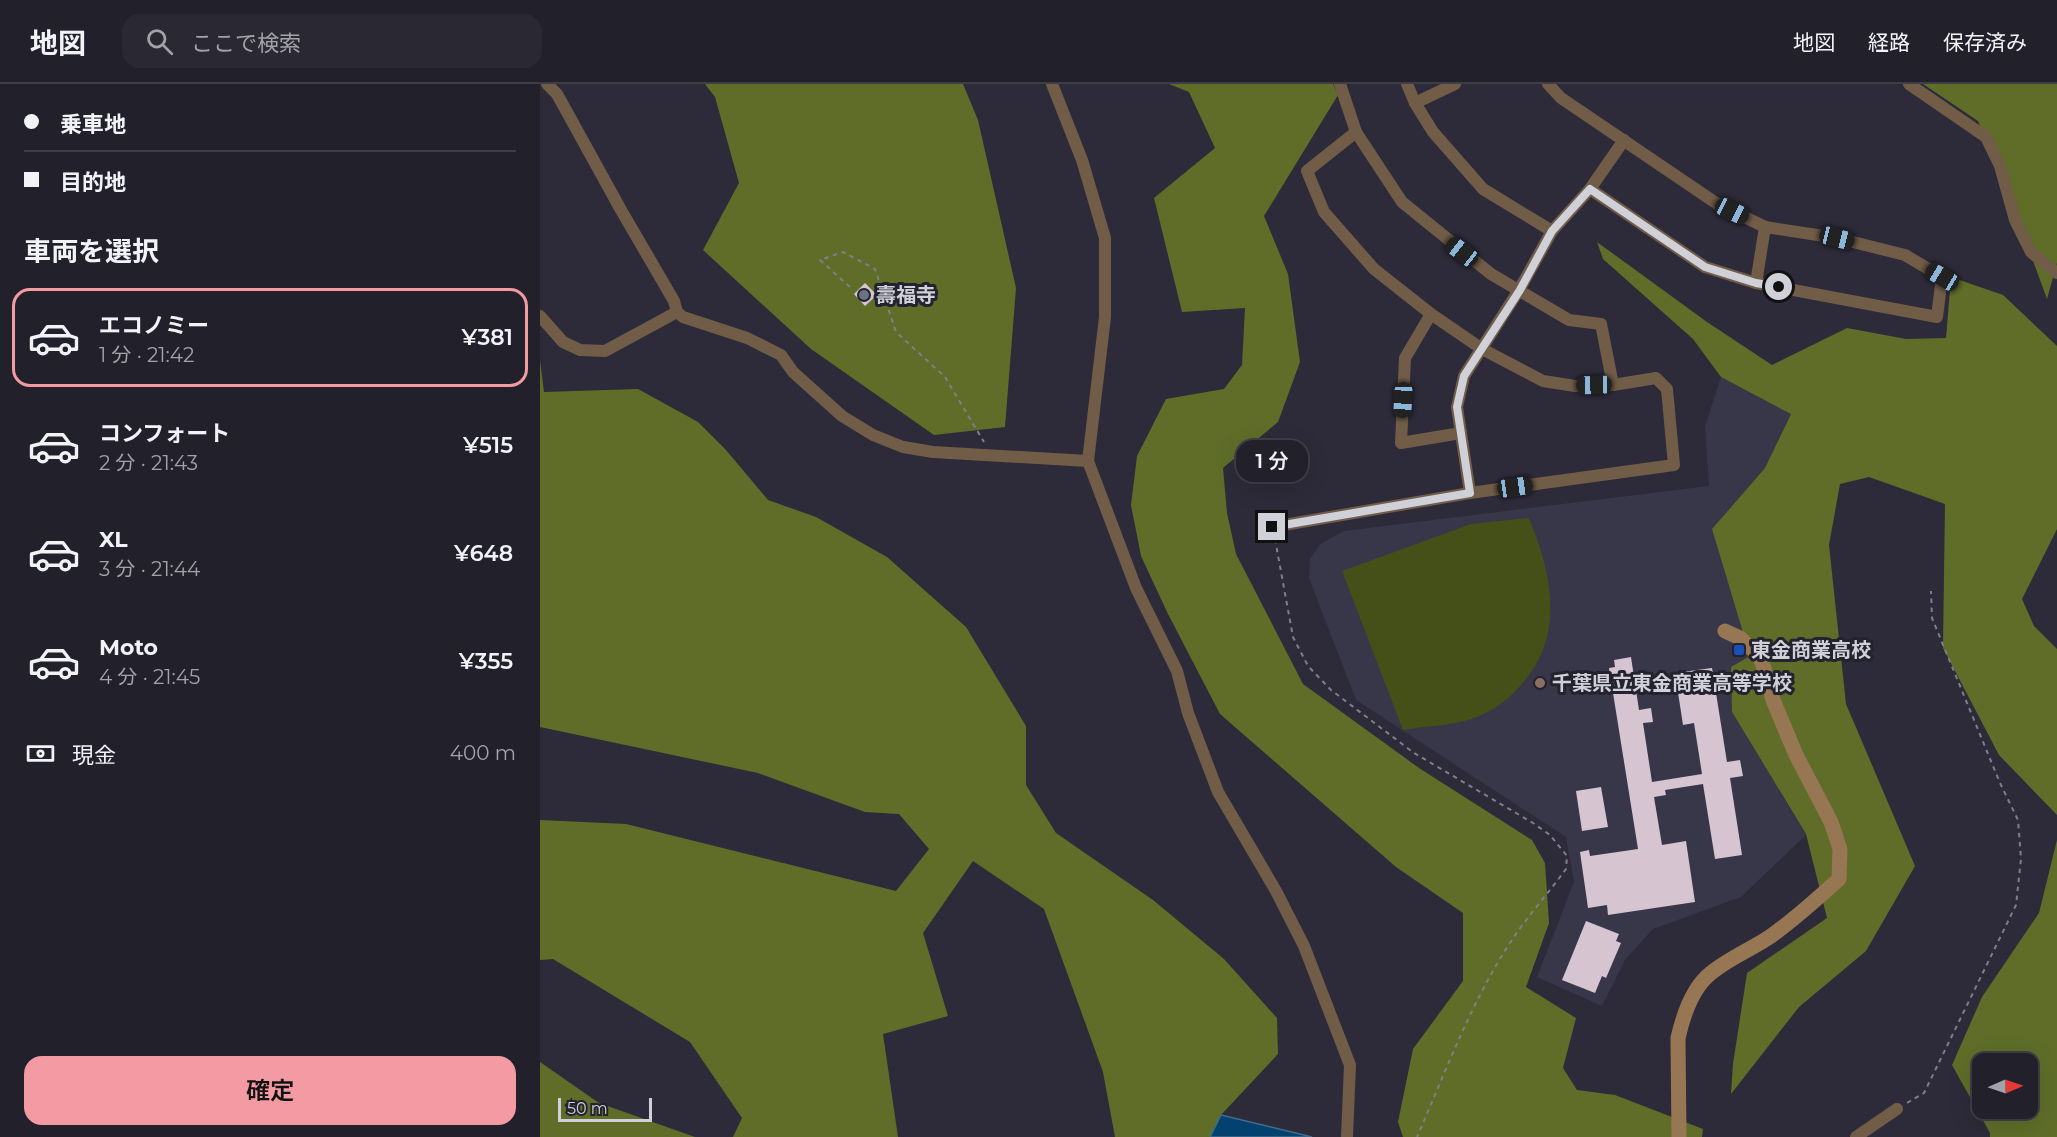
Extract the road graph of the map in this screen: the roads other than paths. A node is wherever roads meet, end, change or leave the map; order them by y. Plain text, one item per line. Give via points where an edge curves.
1 (547, 84) edge
2 (1052, 84) edge
3 (1340, 84) edge
4 (1407, 84) edge
5 (1455, 84) edge
6 (1548, 84) edge
7 (1909, 84) edge
8 (1415, 103) junction
9 (1356, 132) junction
10 (1624, 140) junction
11 (1590, 189) junction
12 (1765, 226) junction
13 (1552, 231) junction
14 (2057, 273) edge
15 (1756, 283) junction
16 (1520, 290) junction
17 (677, 312) junction
18 (1431, 314) junction
19 (540, 316) edge
20 (1482, 349) junction
21 (1613, 385) junction
22 (1461, 433) junction
23 (1088, 461) junction
24 (1470, 493) junction
25 (1272, 527) road end
26 (1725, 631) dead end
27 (1897, 1109) road end
28 (1347, 1137) edge
29 (1679, 1137) edge
30 (1856, 1137) edge

1 - 17 street via 557,94 674,300
2 - 23 street via 1082,160 1105,238 1105,317
3 - 9 street
4 - 8 street
5 - 8 street
6 - 10 street via 1561,98
7 - 14 street via 1986,137 2000,166 2015,220 2031,252
8 - 13 street via 1433,132 1483,189
9 - 16 street via 1402,202 1491,274
9 - 18 street via 1306,171 1324,212 1374,268
10 - 11 street
10 - 12 street via 1716,203
11 - 13 street
11 - 15 street via 1705,267
12 - 15 street
12 - 15 street via 1905,255 1942,277 1936,317
13 - 16 street
16 - 20 street
16 - 21 street via 1569,320 1601,324
17 - 19 street via 605,351 580,350 563,342
17 - 23 street via 781,355 793,372 842,416 903,447
18 - 20 street
18 - 22 street via 1405,358 1401,443
20 - 21 street via 1543,381 1575,386
20 - 22 street via 1464,376 1457,407
21 - 24 street via 1656,378 1667,389 1674,465
22 - 24 street
23 - 28 street via 1136,588 1177,670 1218,792 1304,946 1331,1014 1350,1065
24 - 25 street
26 - 29 street via 1740,638 1762,662 1796,755 1831,822 1840,849 1839,879 1770,936 1710,973 1695,992 1678,1038
27 - 30 street

